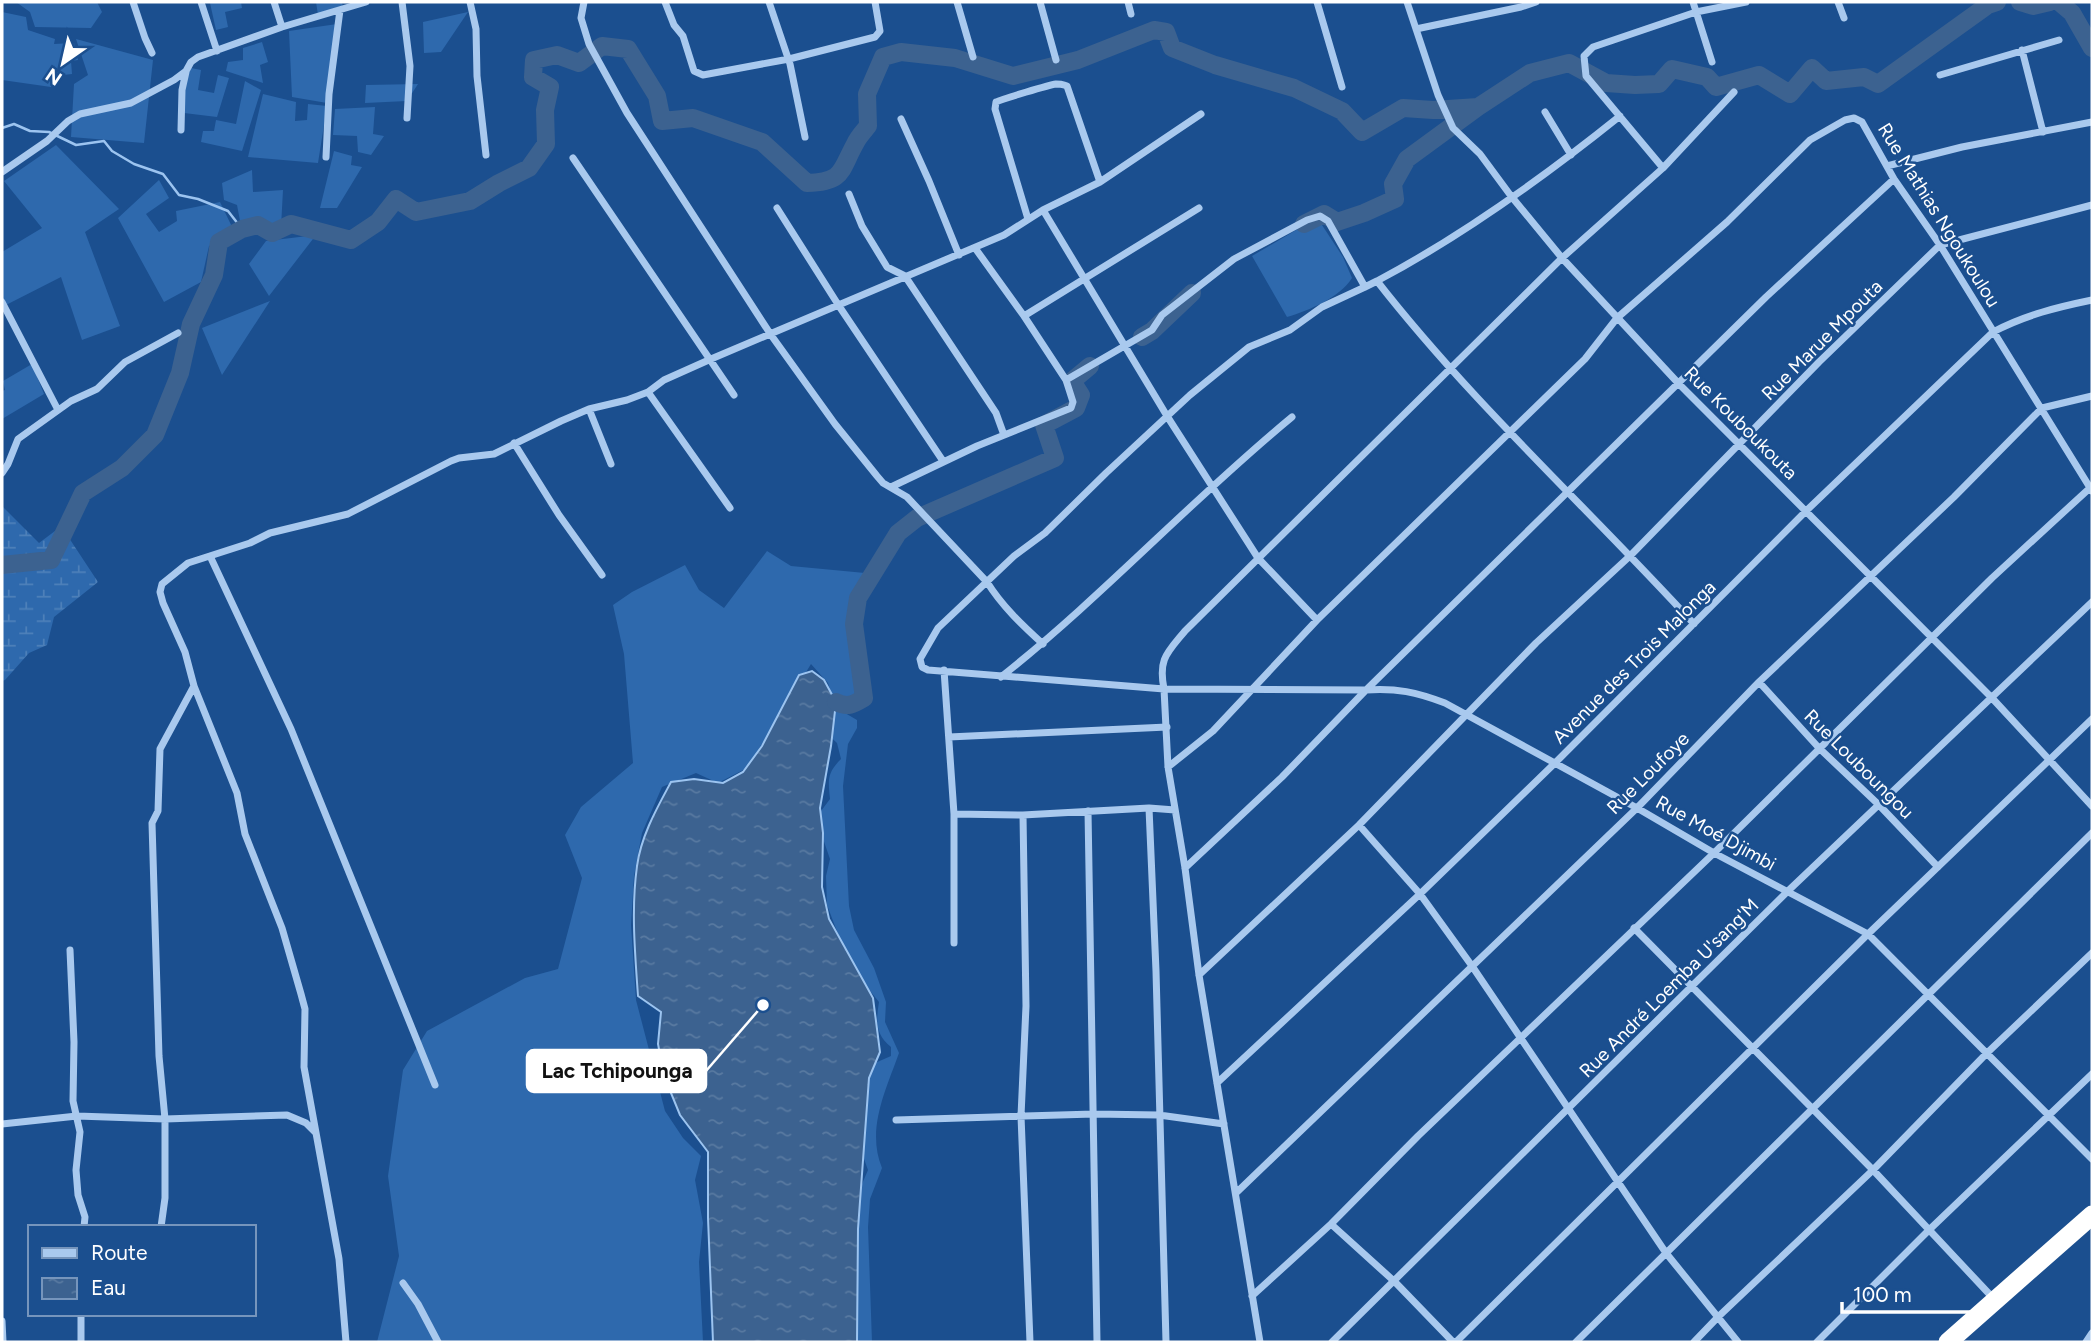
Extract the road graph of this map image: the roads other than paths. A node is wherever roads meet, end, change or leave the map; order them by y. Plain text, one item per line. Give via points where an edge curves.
1 (133, 2) edge
2 (201, 2) edge
3 (274, 2) edge
4 (366, 2) edge
5 (402, 2) edge
6 (470, 2) edge
7 (584, 2) edge
8 (665, 2) edge
9 (769, 2) edge
10 (874, 2) edge
11 (957, 2) edge
12 (1040, 2) edge
13 (1128, 2) edge
14 (1317, 2) edge
15 (1407, 2) edge
16 (1536, 2) edge
17 (1693, 2) edge
18 (1746, 2) edge
19 (1838, 2) edge
20 (1520, 4) edge
21 (343, 7) edge
22 (1696, 12) junction
23 (1131, 15) dead end
24 (1844, 18) dead end
25 (282, 27) junction
26 (1416, 29) junction
27 (2059, 40) dead end
28 (2022, 50) junction
29 (217, 51) junction
30 (152, 53) dead end
31 (973, 57) dead end
32 (789, 59) junction
33 (1056, 60) dead end
34 (1712, 62) dead end
35 (186, 71) junction
36 (1940, 75) dead end
37 (1342, 87) dead end
38 (1734, 92) dead end
39 (1545, 112) dead end
40 (1201, 114) dead end
41 (1620, 116) junction
42 (407, 118) dead end
43 (901, 119) dead end
44 (2092, 122) edge
45 (181, 130) dead end
46 (2043, 132) junction
47 (805, 136) dead end
48 (486, 155) dead end
49 (1571, 155) junction
50 (326, 157) dead end
51 (573, 158) dead end
52 (1887, 166) junction
53 (1663, 168) junction
54 (2, 172) edge
55 (1894, 179) junction
56 (1100, 182) junction
57 (849, 194) dead end
58 (1511, 196) junction
59 (2092, 205) edge
60 (777, 208) dead end
61 (1199, 208) dead end
62 (1043, 210) junction
63 (1028, 219) junction
64 (1940, 245) junction
65 (975, 248) junction
66 (958, 255) junction
67 (1562, 258) junction
68 (905, 276) junction
69 (1085, 278) junction
70 (1377, 281) junction
71 (1365, 287) junction
72 (2092, 300) edge
73 (2, 302) edge
74 (838, 306) junction
75 (1024, 316) junction
76 (1617, 318) junction
77 (1993, 331) junction
78 (178, 333) dead end
79 (771, 335) junction
80 (1125, 346) junction
81 (711, 359) junction
82 (1450, 367) junction
83 (1066, 380) junction
84 (1679, 384) junction
85 (648, 392) junction
86 (734, 395) dead end
87 (2092, 396) edge
88 (2042, 408) junction
89 (589, 409) junction
90 (58, 410) junction
91 (1167, 416) junction
92 (1292, 417) dead end
93 (1508, 432) junction
94 (1004, 435) junction
95 (514, 443) junction
96 (1741, 444) junction
97 (943, 461) junction
98 (611, 464) dead end
99 (2, 473) edge
100 (891, 487) junction
101 (1213, 488) junction
102 (2092, 488) edge
103 (1570, 492) junction
104 (730, 508) dead end
105 (1806, 510) junction
106 (1631, 555) junction
107 (210, 556) junction
108 (1258, 558) junction
109 (601, 575) dead end
110 (1870, 575) junction
111 (988, 582) junction
112 (2092, 602) edge
113 (1317, 620) junction
114 (1694, 624) junction
115 (1932, 638) junction
116 (1043, 644) junction
117 (944, 670) junction
118 (1001, 677) junction
119 (1759, 682) junction
120 (194, 686) junction
121 (1164, 689) junction
122 (1252, 690) junction
123 (1366, 690) junction
124 (1993, 698) junction
125 (1465, 715) junction
126 (2092, 719) edge
127 (1167, 727) junction
128 (948, 737) junction
129 (1819, 748) junction
130 (2049, 761) junction
131 (1555, 763) junction
132 (1168, 767) junction
133 (1879, 805) junction
134 (2092, 806) edge
135 (1149, 808) junction
136 (1637, 808) junction
137 (1175, 810) junction
138 (1088, 811) junction
139 (954, 814) junction
140 (1023, 815) junction
141 (1359, 825) junction
142 (2092, 833) edge
143 (1714, 853) junction
144 (1938, 867) junction
145 (1185, 868) junction
146 (1789, 890) junction
147 (1420, 894) junction
148 (1634, 928) junction
149 (1868, 934) junction
150 (954, 943) dead end
151 (70, 950) dead end
152 (2092, 953) edge
153 (1472, 966) junction
154 (1199, 975) junction
155 (1694, 986) junction
156 (1928, 995) junction
157 (1520, 1039) junction
158 (1753, 1048) junction
159 (1987, 1053) junction
160 (2092, 1074) edge
161 (1217, 1083) junction
162 (435, 1085) dead end
163 (1568, 1110) junction
164 (1813, 1111) junction
165 (1094, 1114) junction
166 (1159, 1115) junction
167 (76, 1116) junction
168 (1021, 1116) junction
169 (2050, 1117) junction
170 (165, 1119) junction
171 (896, 1121) dead end
172 (2, 1124) edge
173 (1224, 1124) junction
174 (316, 1132) junction
175 (2092, 1159) edge
176 (1873, 1170) junction
177 (1617, 1182) junction
178 (1236, 1193) junction
179 (2092, 1215) edge
180 (1331, 1224) junction
181 (84, 1225) edge
182 (161, 1225) edge
183 (1929, 1230) junction
184 (1666, 1253) junction
185 (1395, 1282) junction
186 (403, 1283) dead end
187 (1252, 1296) junction
188 (1996, 1301) junction
189 (81, 1316) edge
190 (1718, 1317) junction
191 (2, 1321) edge
192 (2092, 1333) edge
193 (3, 1342) edge
194 (81, 1342) edge
195 (346, 1342) edge
196 (438, 1342) edge
197 (1030, 1342) edge
198 (1097, 1342) edge
199 (1166, 1342) edge
200 (1260, 1342) edge
201 (1332, 1342) edge
202 (1454, 1342) edge
203 (1576, 1342) edge
204 (1694, 1342) edge
205 (1738, 1342) edge
206 (1817, 1342) edge
207 (1948, 1342) edge
208 (2086, 1342) edge

1 - 30 street
2 - 29 street
3 - 25 street
4 - 21 street
5 - 42 street via 410,66
6 - 48 street
7 - 79 street via 581,18 593,56
8 - 32 street via 698,74
9 - 32 street
10 - 32 street via 880,27 875,37
11 - 31 street
12 - 33 street
13 - 23 street
14 - 37 street
15 - 26 street, Rue Kouboukouta
16 - 20 street
17 - 22 street
18 - 22 street
19 - 24 street
20 - 26 street
21 - 25 street
21 - 50 street via 329,94
22 - 34 street
22 - 41 street via 1593,47 1584,56 1586,76
25 - 29 street
26 - 58 street, Rue Kouboukouta via 1453,128 1480,154
27 - 28 street
28 - 36 street
28 - 46 street
29 - 35 street via 198,57
32 - 47 street
35 - 45 street
35 - 54 street via 131,103 80,114
38 - 53 street
39 - 49 street
40 - 56 street
41 - 49 street
41 - 53 street
43 - 66 street
44 - 46 street
46 - 52 street
49 - 58 street
51 - 81 street
52 - 55 street, Rue Mathias Ngoukoulou
52 - 76 street, Rue Mathias Ngoukoulou via 1862,122 1858,118 1845,120 1810,140 1727,222
53 - 67 street
55 - 64 street, Rue Mathias Ngoukoulou
55 - 84 street
56 - 62 street
56 - 63 street via 1067,86 1051,85 996,102
57 - 68 street via 887,267
58 - 67 street, Rue Kouboukouta
58 - 70 street
59 - 64 street, Rue Marue Mpouta
60 - 74 street
61 - 69 street
62 - 63 street
62 - 69 street
63 - 65 street
64 - 77 street, Rue Mathias Ngoukoulou
64 - 96 street, Rue Marue Mpouta
65 - 66 street
65 - 75 street
66 - 68 street
67 - 76 street, Rue Kouboukouta
67 - 82 street
68 - 74 street
68 - 94 street via 996,413
69 - 75 street
69 - 80 street
70 - 71 street
70 - 82 street
71 - 80 street via 1328,221 1317,216 1234,259 1162,315 1152,330
71 - 91 street via 1322,307 1290,330 1249,347
72 - 77 street, Avenue des Trois Malonga via 2053,308
73 - 90 street
74 - 79 street
74 - 97 street
75 - 83 street
76 - 84 street, Rue Kouboukouta
76 - 93 street via 1585,359
77 - 88 street, Rue Mathias Ngoukoulou
77 - 105 street, Avenue des Trois Malonga
78 - 90 street via 125,362 97,389
79 - 81 street
79 - 100 street via 835,424
80 - 83 street
80 - 91 street
81 - 85 street
81 - 86 street
82 - 93 street
82 - 108 street
83 - 94 street via 1071,408
84 - 96 street, Rue Kouboukouta
84 - 103 street
85 - 89 street
85 - 104 street
87 - 88 street
88 - 102 street, Rue Mathias Ngoukoulou
88 - 110 street, Rue Loufoye
89 - 95 street
89 - 98 street
90 - 99 street via 18,439
91 - 101 street
91 - 111 street
92 - 101 street
93 - 103 street
93 - 113 street
94 - 97 street
95 - 107 street via 494,454 451,461 336,519 270,533
95 - 109 street
96 - 105 street, Rue Kouboukouta
96 - 106 street, Rue Marue Mpouta
97 - 100 street
100 - 111 street via 907,497
101 - 108 street
101 - 116 street
102 - 115 street
103 - 106 street
103 - 123 street
105 - 110 street, Rue Kouboukouta
105 - 114 street, Avenue des Trois Malonga
106 - 114 street
106 - 125 street, Rue Marue Mpouta
107 - 120 street via 188,563 162,584 160,592
107 - 162 street via 291,729
108 - 113 street
108 - 121 street via 1163,658
110 - 115 street, Rue Kouboukouta
110 - 119 street, Rue Loufoye
111 - 116 street via 1017,620
111 - 117 street via 938,628 923,652 922,667
112 - 124 street, Rue André Loemba U'sang'M
113 - 122 street
114 - 131 street, Avenue des Trois Malonga
115 - 124 street, Rue Kouboukouta
115 - 129 street
116 - 118 street
117 - 118 street, Rue Moé Djimbi
117 - 128 street
118 - 121 street, Rue Moé Djimbi
119 - 129 street, Rue Louboungou
119 - 136 street, Rue Loufoye
120 - 170 street via 160,750 158,811 152,823
120 - 174 street via 237,793 245,835 282,928 301,994 304,1067
121 - 122 street, Rue Moé Djimbi
121 - 127 street
122 - 123 street, Rue Moé Djimbi
122 - 132 street via 1213,731
123 - 125 street, Rue Moé Djimbi via 1418,693
123 - 145 street
124 - 130 street, Rue Kouboukouta
124 - 133 street, Rue André Loemba U'sang'M
125 - 131 street, Rue Moé Djimbi
125 - 141 street, Rue Marue Mpouta
126 - 130 street
127 - 128 street
127 - 132 street
128 - 139 street
129 - 133 street, Rue Louboungou
129 - 143 street
130 - 134 street, Rue Kouboukouta
130 - 144 street
131 - 136 street, Rue Moé Djimbi
131 - 147 street, Avenue des Trois Malonga
132 - 137 street
133 - 144 street, Rue Louboungou
133 - 146 street, Rue André Loemba U'sang'M
135 - 137 street
135 - 138 street
135 - 166 street
136 - 143 street, Rue Moé Djimbi
136 - 153 street, Rue Loufoye
137 - 145 street
138 - 140 street
138 - 165 street
139 - 140 street
139 - 150 street
140 - 168 street via 1026,1006
141 - 147 street
141 - 154 street, Rue Marue Mpouta
142 - 156 street
143 - 146 street, Rue Moé Djimbi
143 - 148 street
144 - 149 street
145 - 154 street
146 - 149 street, Rue Moé Djimbi
146 - 155 street, Rue André Loemba U'sang'M
147 - 153 street
147 - 161 street, Avenue des Trois Malonga
148 - 155 street
148 - 157 street
149 - 156 street, Rue Moé Djimbi
149 - 158 street
151 - 167 street
152 - 159 street
153 - 157 street
153 - 178 street, Rue Loufoye
154 - 161 street
155 - 158 street
155 - 163 street, Rue André Loemba U'sang'M
156 - 159 street, Rue Moé Djimbi
156 - 164 street
157 - 163 street
157 - 180 street
158 - 164 street
158 - 177 street
159 - 169 street, Rue Moé Djimbi
159 - 176 street
160 - 169 street
161 - 173 street
163 - 177 street
163 - 185 street, Rue André Loemba U'sang'M
164 - 176 street
164 - 184 street
165 - 166 street
165 - 168 street
165 - 198 street
166 - 173 street
166 - 199 street
167 - 170 street
167 - 172 street
167 - 181 street via 80,1132 76,1170
168 - 171 street
168 - 197 street
169 - 175 street, Rue Moé Djimbi
169 - 183 street
170 - 174 street via 287,1115 306,1122
170 - 182 street
173 - 178 street
174 - 195 street via 339,1259
176 - 183 street
176 - 190 street
177 - 184 street
177 - 202 street
178 - 187 street
179 - 188 highway
180 - 185 street
180 - 187 street
183 - 188 street
183 - 206 street
184 - 190 street
184 - 203 street
185 - 201 street, Rue André Loemba U'sang'M
185 - 202 street
186 - 196 street
187 - 200 street
188 - 207 highway
189 - 194 street
190 - 204 street
190 - 205 street
191 - 193 street
192 - 208 street

